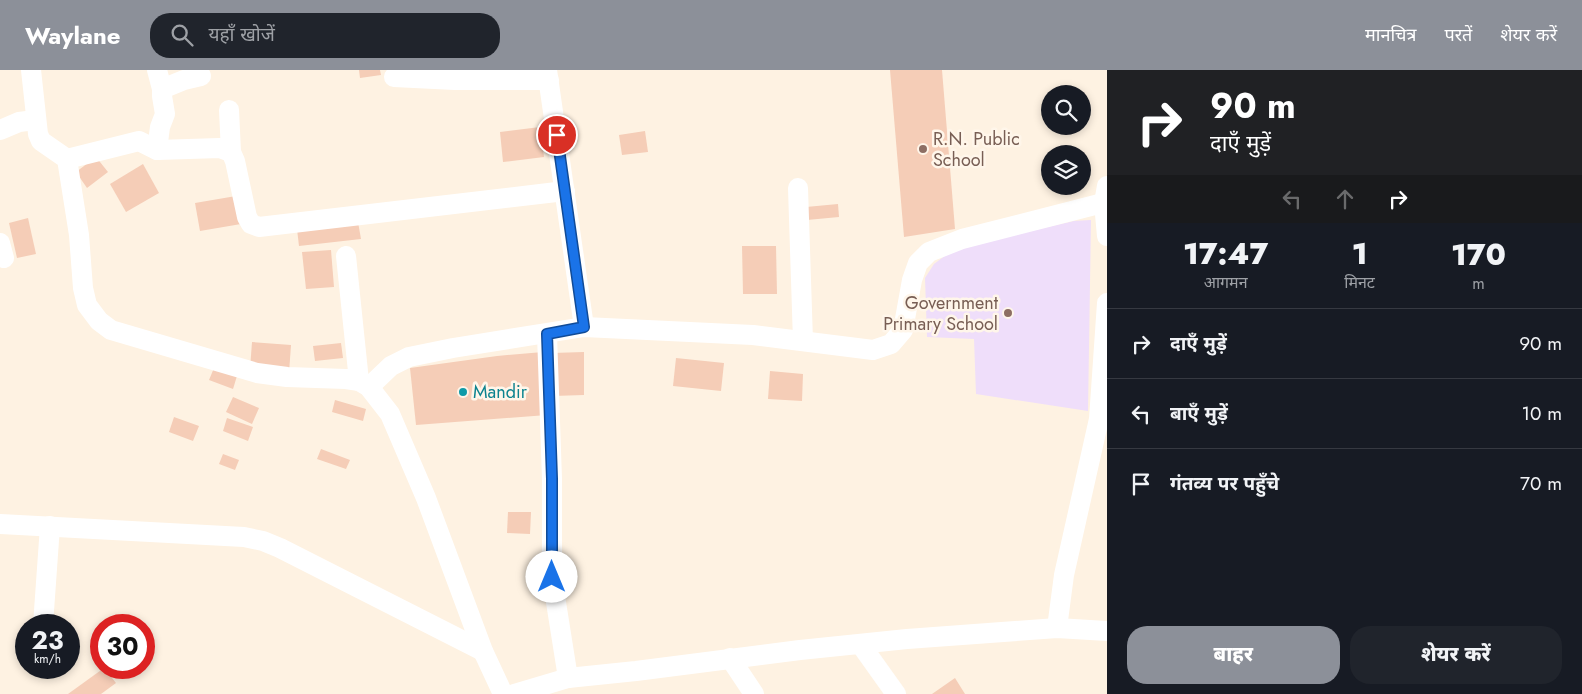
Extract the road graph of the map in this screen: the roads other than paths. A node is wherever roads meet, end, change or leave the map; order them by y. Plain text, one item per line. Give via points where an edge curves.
1 (31, 70) edge
2 (548, 75) edge
3 (201, 76) dead end
4 (394, 77) dead end
5 (159, 79) edge
6 (229, 110) dead end
7 (36, 120) junction
8 (0, 130) edge
9 (157, 150) junction
10 (231, 152) junction
11 (67, 159) junction
12 (798, 188) dead end
13 (565, 191) junction
14 (1106, 197) edge
15 (1107, 236) edge
16 (346, 256) dead end
17 (1107, 304) edge
18 (584, 327) junction
19 (547, 334) junction
20 (803, 341) junction
21 (364, 384) junction
22 (0, 524) edge
23 (50, 526) junction
24 (43, 614) edge
25 (1057, 628) junction
26 (1107, 631) edge
27 (860, 645) junction
28 (483, 651) junction
29 (730, 658) junction
30 (568, 678) junction
31 (503, 694) edge
32 (514, 694) edge
33 (754, 694) edge
34 (896, 694) edge

1 - 7 street
2 - 4 street via 455,80
2 - 13 street
3 - 5 street via 184,80
5 - 9 street via 165,114
6 - 10 street
7 - 8 street via 19,122
7 - 11 street via 41,142
9 - 10 street via 220,148
9 - 11 street via 139,141
10 - 13 street via 236,161 247,218 259,228
11 - 21 street via 79,235 83,288 88,305 99,321 111,330 257,373 346,379
12 - 20 street
13 - 18 street
14 - 15 street
14 - 20 street via 962,239 929,252 918,263 903,330 892,344 873,350
16 - 21 street
17 - 25 street via 1099,420 1064,575
18 - 19 street
18 - 20 street via 753,335
19 - 21 street via 409,357
19 - 30 street via 552,577
21 - 28 street via 390,414 426,498
22 - 23 street
23 - 24 street
23 - 28 street via 244,537 263,541
25 - 26 street
25 - 27 street
27 - 29 street
27 - 34 street
28 - 31 street
29 - 30 street
29 - 33 street
30 - 32 street

